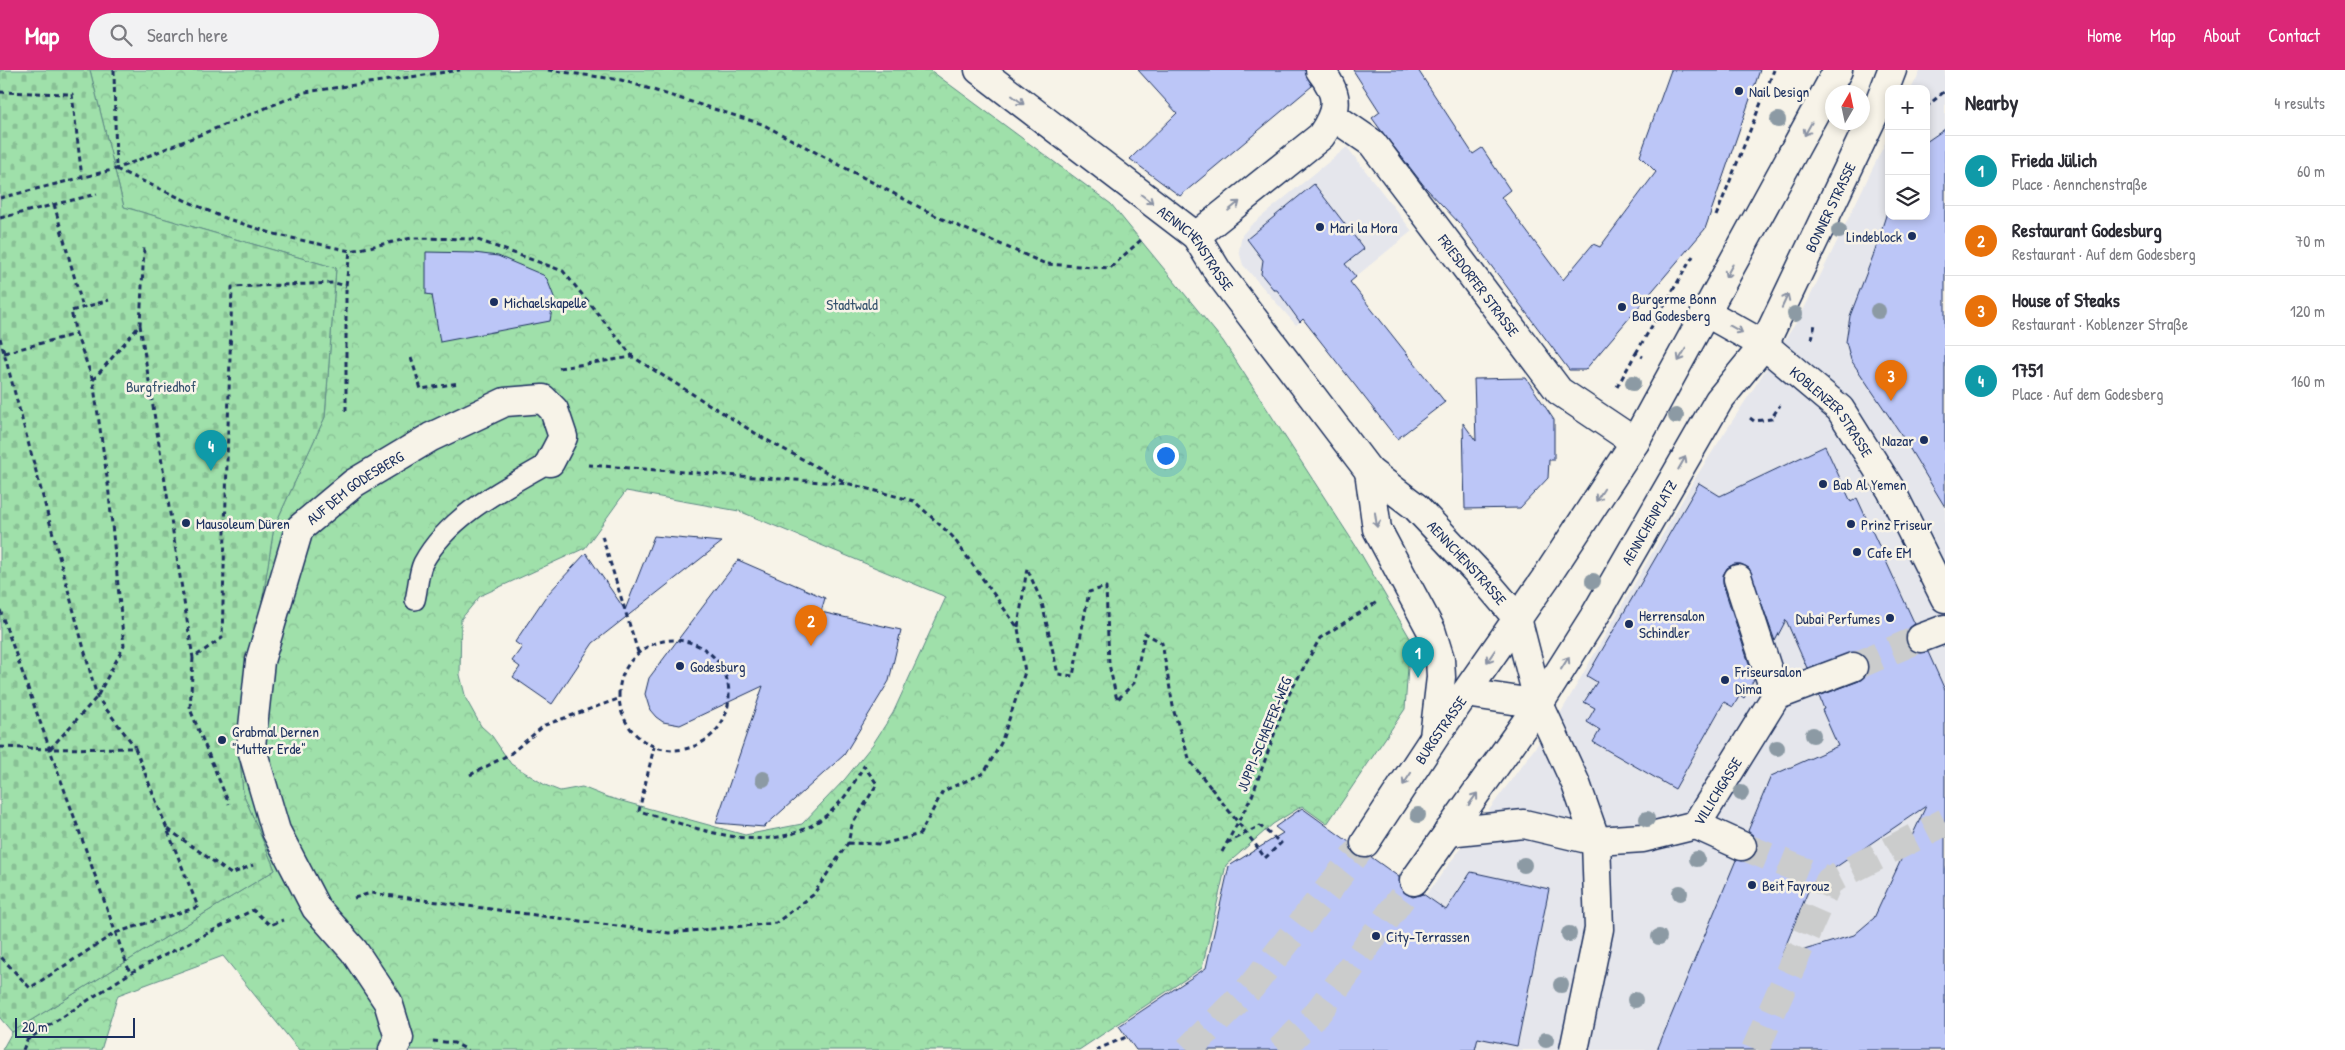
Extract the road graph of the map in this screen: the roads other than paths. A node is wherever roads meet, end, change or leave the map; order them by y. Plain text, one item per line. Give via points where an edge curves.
1 (979, 70) edge
2 (1320, 70) edge
3 (1838, 70) edge
4 (1892, 70) edge
5 (1334, 117) junction
6 (1196, 236) junction
7 (1707, 313) junction
8 (1764, 345) junction
9 (1635, 442) junction
10 (550, 462) joint
11 (1369, 472) junction
12 (1738, 579) dead end
13 (1945, 598) edge
14 (416, 600) dead end
15 (1517, 618) junction
16 (1853, 667) tunnel mouth
17 (1466, 694) junction
18 (1776, 696) junction
19 (1539, 704) junction
20 (1434, 738) junction
21 (1696, 825) junction
22 (1448, 832) junction
23 (1596, 841) junction
24 (1365, 843) tunnel mouth
25 (1742, 846) tunnel mouth
26 (1414, 881) tunnel mouth
27 (393, 1050) edge
28 (1574, 1050) edge

1 -> 6 street, AENNCHENSTRASSE
2 - 5 street via 1333,87
3 -> 7 street
8 -> 4 street, BONNER STRASSE
6 -> 5 street via 1321,136
5 - 9 street, FRIESDORFER STRASSE via 1372,143 1559,391
6 - 11 street, AENNCHENSTRASSE via 1218,272
7 -> 8 street, KOBLENZER STRASSE
7 -> 9 street
8 - 13 street, KOBLENZER STRASSE via 1800,372 1840,409 1891,490
19 -> 8 street, AENNCHENPLATZ via 1594,617 1719,400
9 -> 15 street
10 - 14 lane via 492,496 446,532 422,564
10 - 27 street, AUF DEM GODESBERG via 563,437 554,410 543,399 505,402 431,437 354,483 298,530 260,661 251,746 276,831 316,908 354,950 388,1002 399,1038
11 - 15 street, AENNCHENSTRASSE via 1416,507
11 -> 20 street, AENNCHENSTRASSE via 1377,529 1431,630 1440,659
12 - 18 street
15 -> 17 street, BURGSTRASSE
15 - 19 street
16 - 18 street
17 - 19 street
17 - 20 street, BURGSTRASSE
18 - 21 street, VILLICHGASSE
22 -> 19 street
19 - 23 street via 1576,784
20 -> 24 street, BURGSTRASSE
21 - 23 street, VILLICHGASSE via 1643,838
21 - 25 street
22 - 23 street, VILLICHGASSE via 1524,824
22 - 26 street
23 - 28 street via 1599,929

